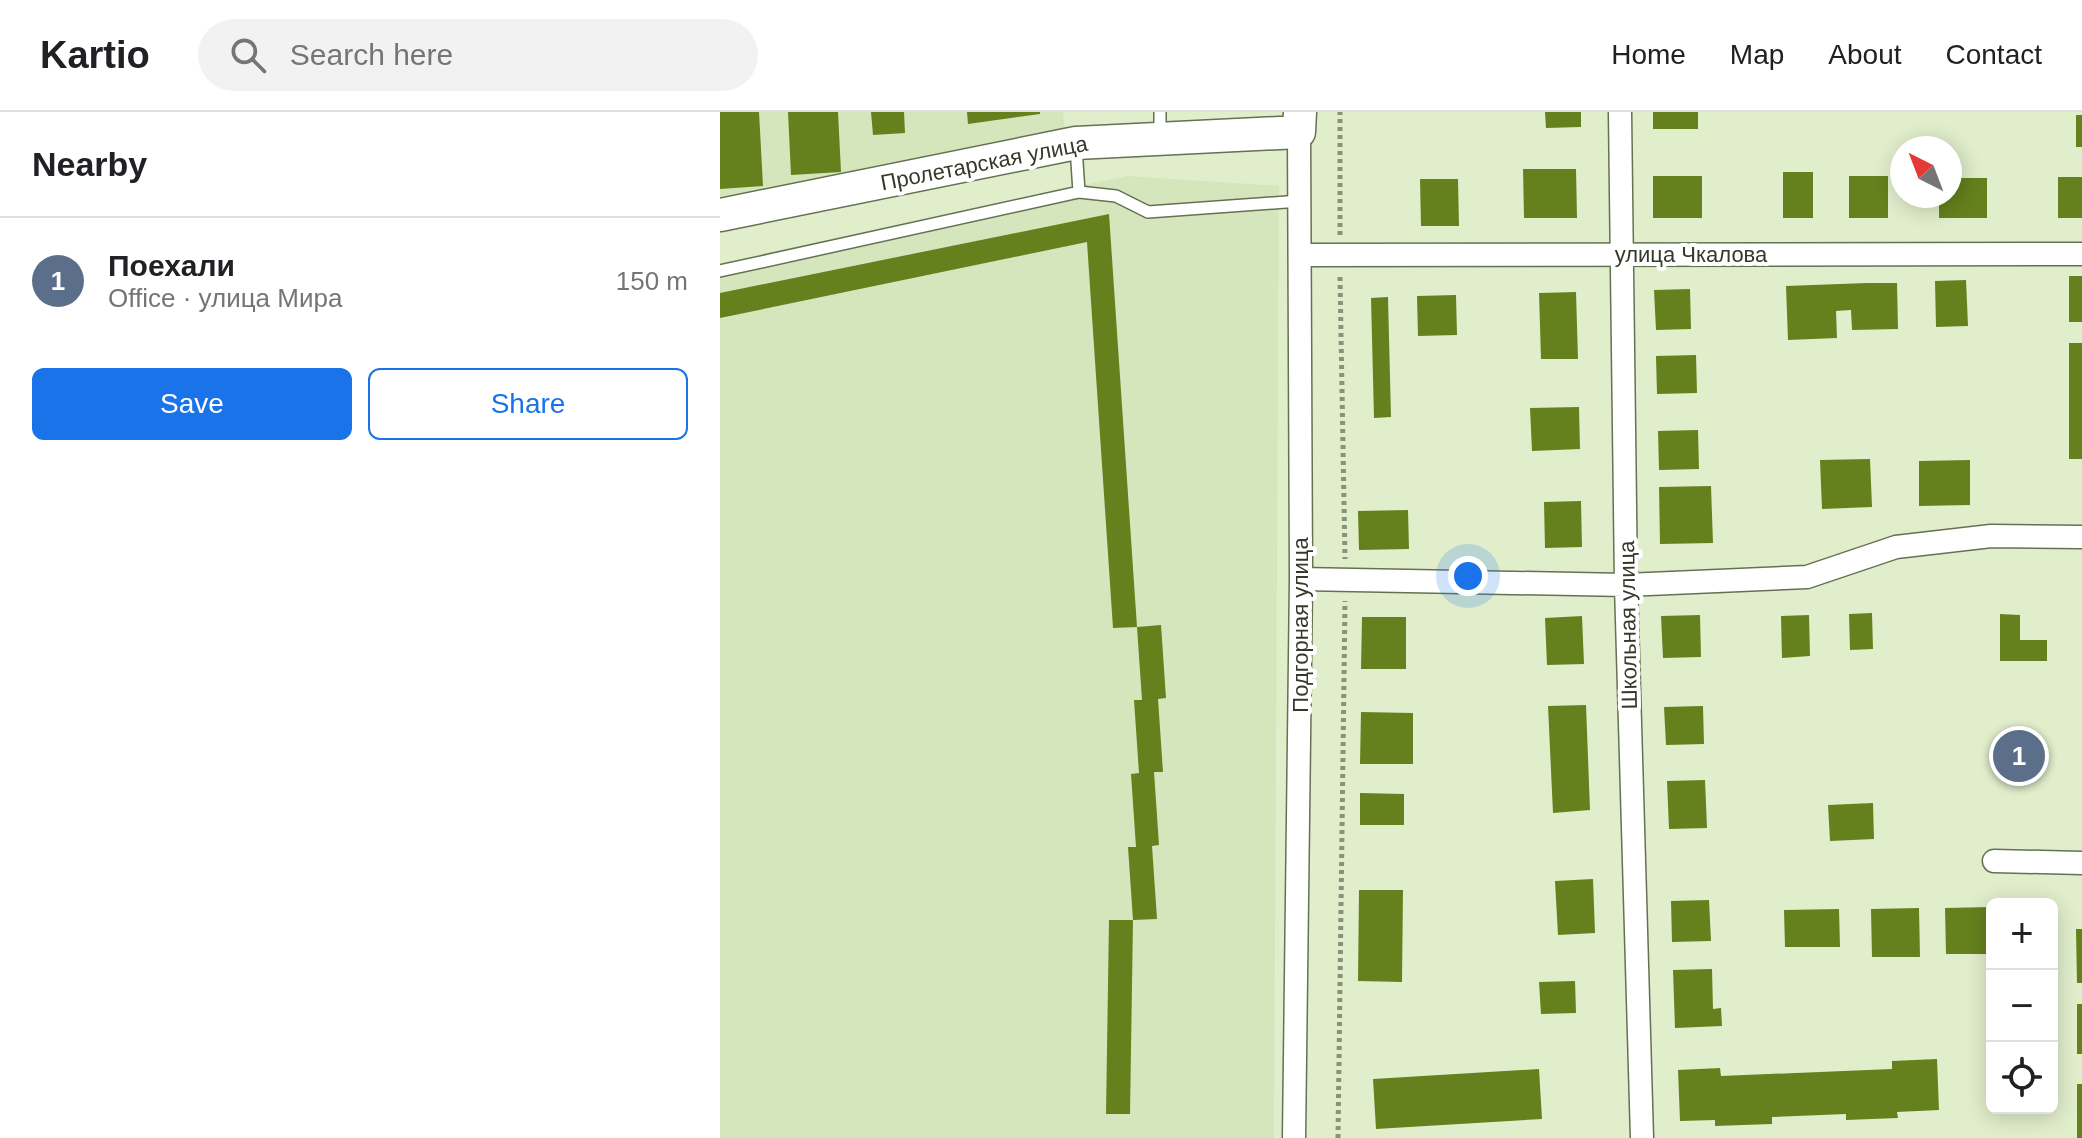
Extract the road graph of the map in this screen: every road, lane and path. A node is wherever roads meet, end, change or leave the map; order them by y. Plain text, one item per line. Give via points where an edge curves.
1 (1340, 112) edge
2 (1620, 112) edge
3 (1300, 122) edge
4 (1160, 125) edge
5 (1076, 143) junction
6 (1079, 192) junction
7 (1300, 201) junction
8 (720, 215) edge
9 (1622, 254) junction
10 (2082, 254) edge
11 (1300, 255) junction
12 (1340, 255) junction
13 (720, 271) edge
14 (2082, 537) edge
15 (1301, 579) junction
16 (1345, 580) junction
17 (1626, 585) junction
18 (1994, 861) dead end
19 (2082, 863) edge
20 (1294, 1138) edge
21 (1338, 1138) edge
22 (1642, 1138) edge

1 - 12 path
2 - 9 street, Школьная улица
3 - 4 street, Пролетарская улица
3 - 7 street, Подгорная улица
4 - 5 street, Пролетарская улица
5 - 6 lane
5 - 8 street, Пролетарская улица
6 - 7 lane via 1116,196 1148,212
6 - 13 lane
7 - 11 street, Подгорная улица
9 - 10 street, улица Чкалова
9 - 12 street, улица Чкалова
9 - 17 street, Школьная улица
11 - 12 street, улица Чкалова
11 - 15 street, Подгорная улица
12 - 16 path
14 - 17 street via 1991,536 1896,547 1807,577
15 - 16 street
15 - 20 street, Подгорная улица
16 - 17 street
16 - 21 path
17 - 22 street, Школьная улица
18 - 19 street

